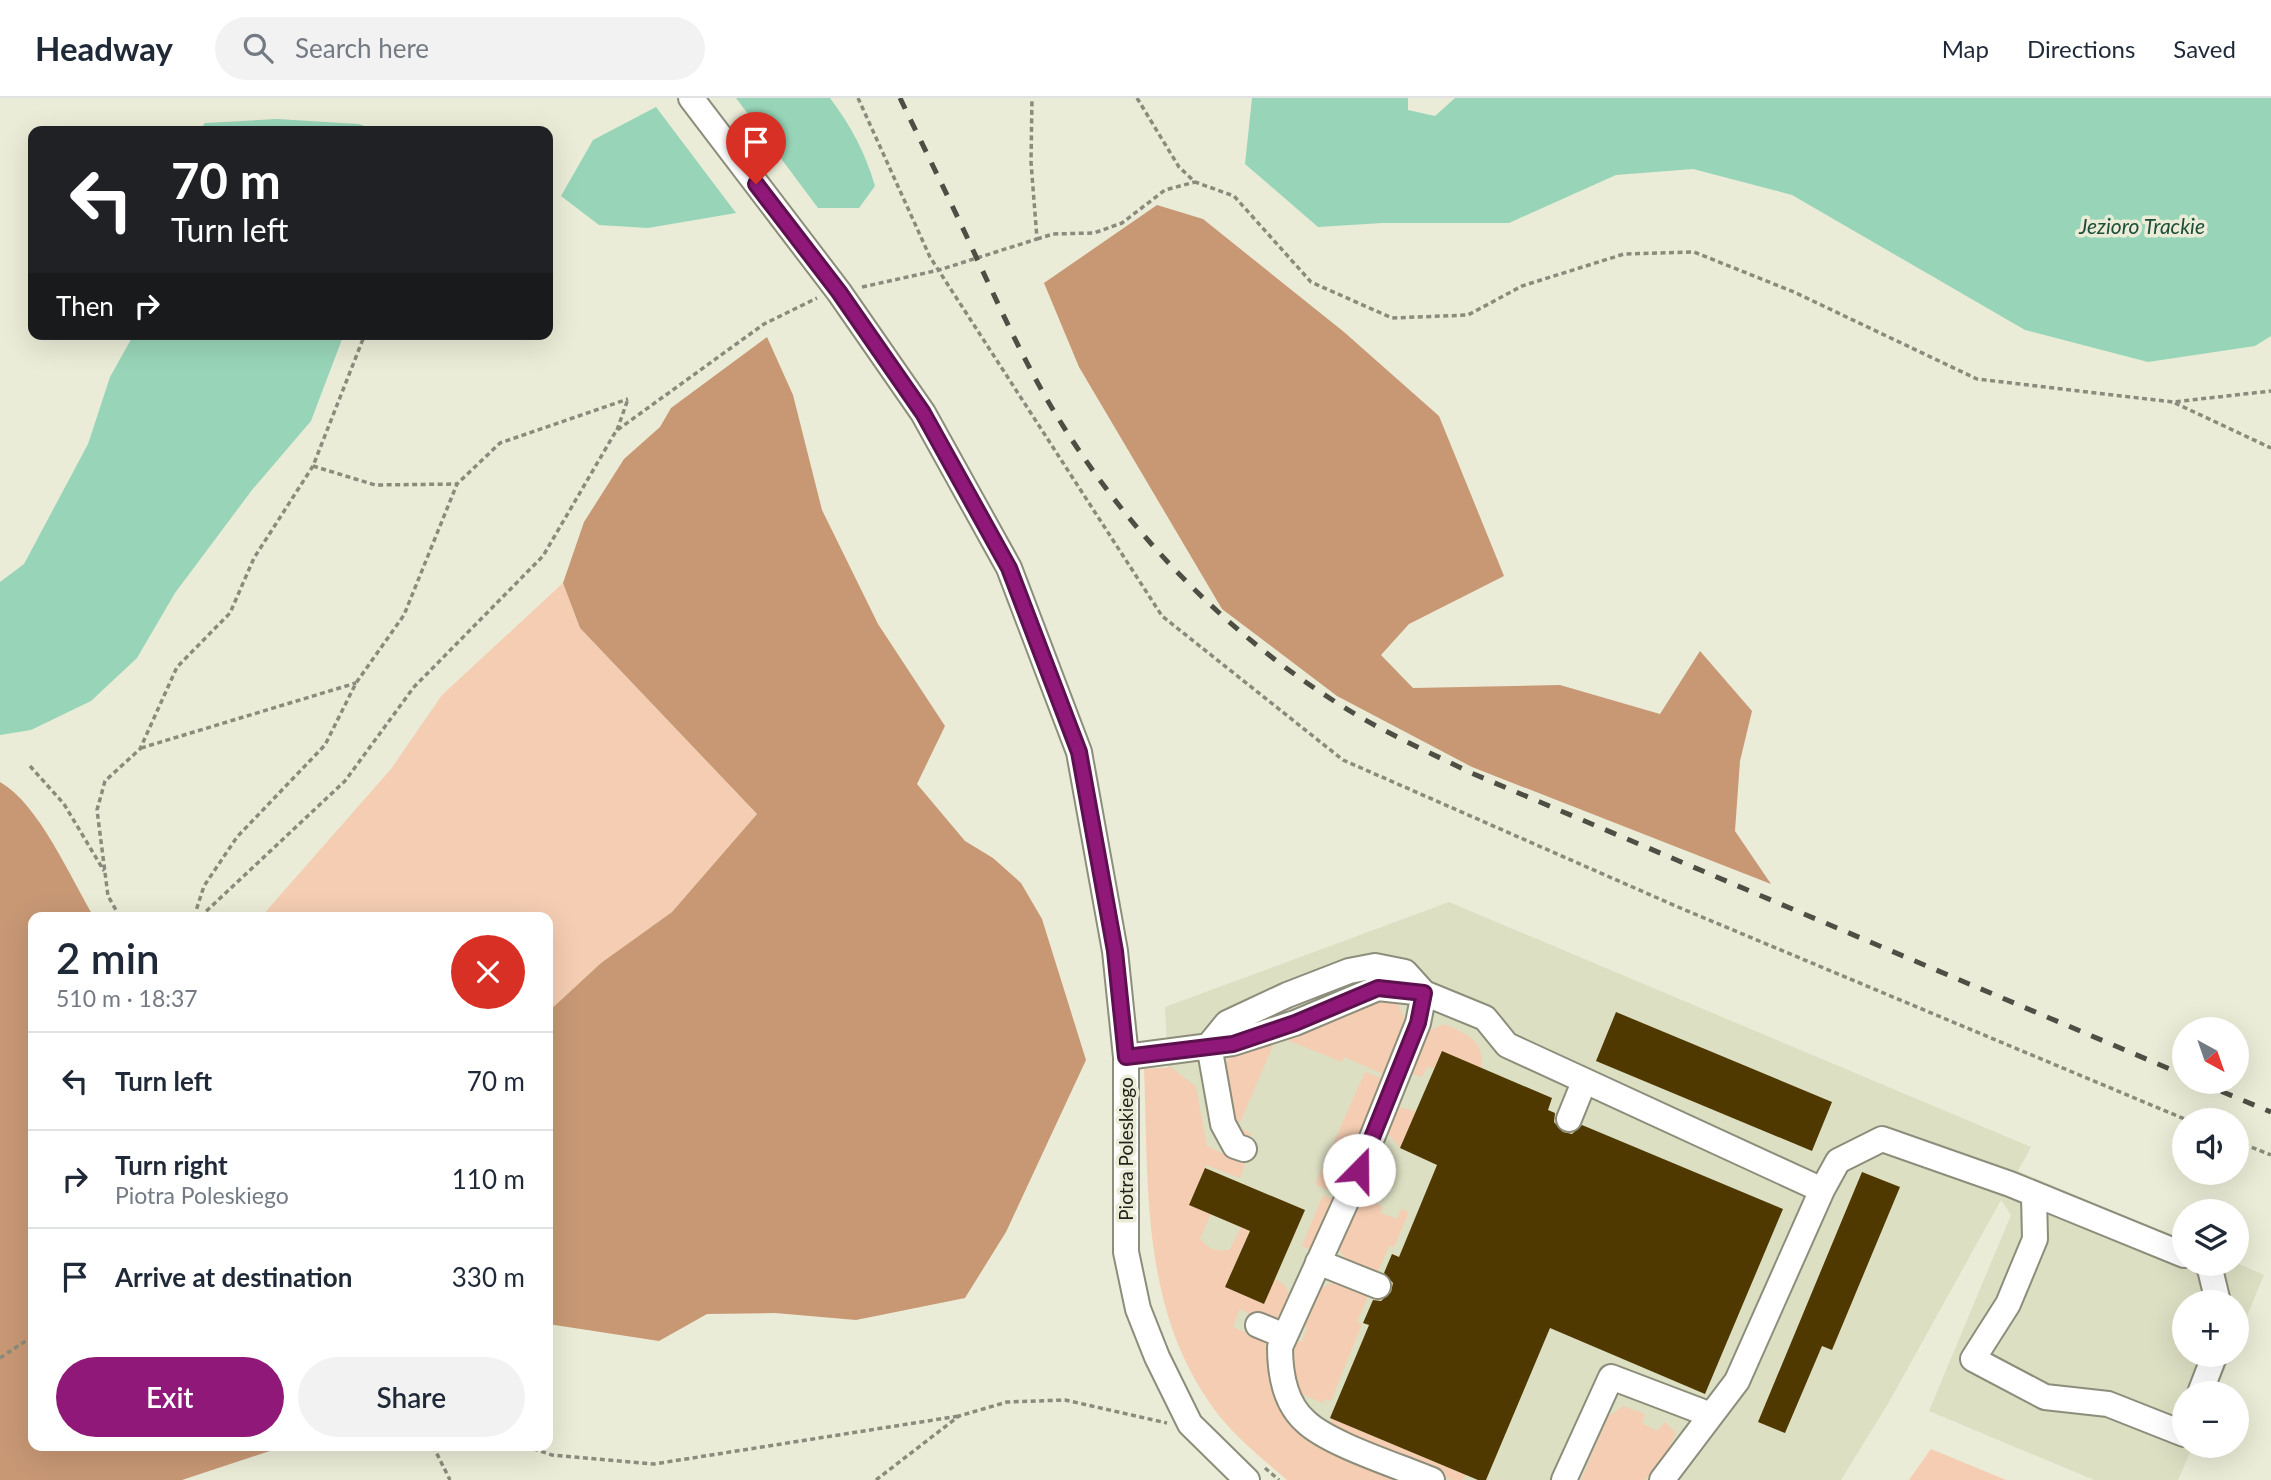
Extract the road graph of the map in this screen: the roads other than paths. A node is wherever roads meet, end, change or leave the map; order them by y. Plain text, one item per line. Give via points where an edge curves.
1 (691, 98) edge
2 (1424, 993) junction
3 (1209, 1045) junction
4 (1126, 1057) junction
5 (1584, 1082) junction
6 (1569, 1119) dead end
7 (1244, 1149) dead end
8 (1822, 1190) junction
9 (2034, 1196) junction
10 (2172, 1250) edge
11 (1318, 1262) junction
12 (1378, 1286) dead end
13 (1258, 1325) dead end
14 (1285, 1336) junction
15 (1711, 1415) junction
16 (2172, 1429) edge
17 (1253, 1471) edge
18 (1432, 1480) edge
19 (1564, 1480) edge
20 (1662, 1480) edge

1 - 4 street, Piotra Poleskiego via 848,290 1009,568 1079,752 1115,951
2 - 3 street via 1378,988 1233,1044
2 - 5 street via 1485,1018 1507,1045
2 - 11 street via 1418,1023
3 - 4 street
3 - 7 street via 1223,1124 1235,1146
4 - 17 street, Piotra Poleskiego via 1126,1252 1143,1321 1191,1424
5 - 6 street
5 - 8 street
8 - 9 street via 1838,1161 1882,1139
8 - 15 street via 1737,1381
9 - 10 street
9 - 16 street via 2035,1239 2008,1304 1973,1359 2045,1396 2108,1404
11 - 12 street
11 - 14 street
13 - 14 street
14 - 18 street via 1280,1369 1285,1389 1304,1421 1332,1438
15 - 19 street via 1611,1377
15 - 20 street

